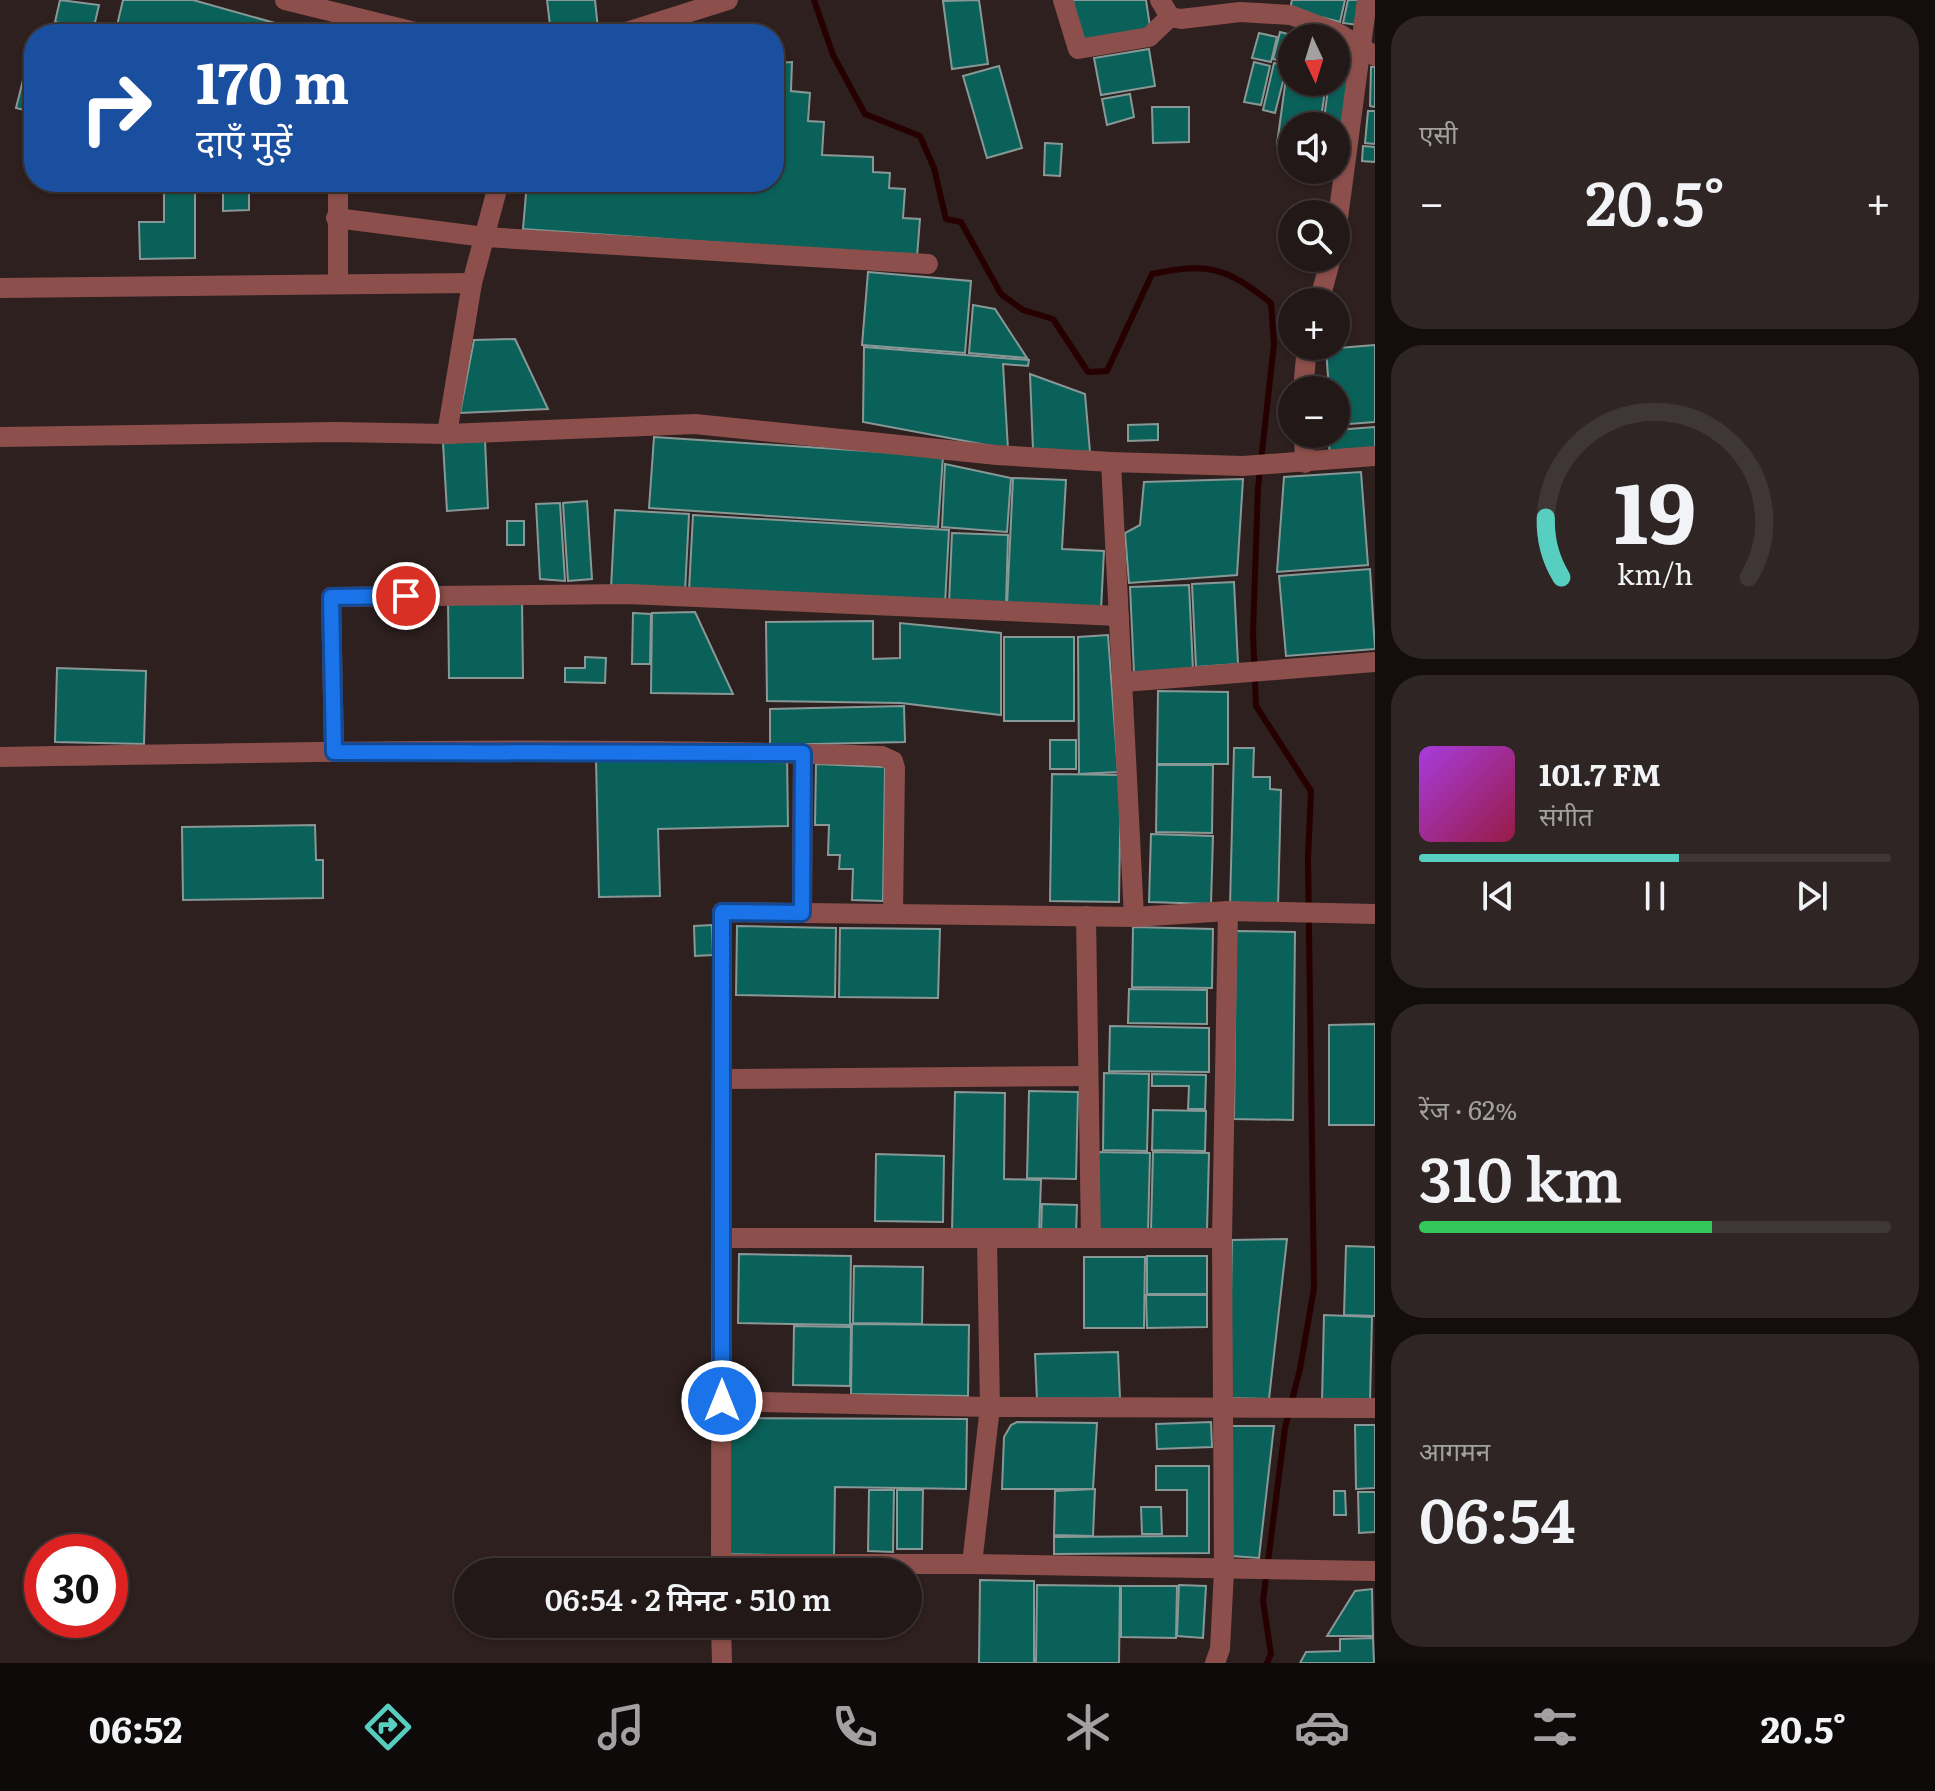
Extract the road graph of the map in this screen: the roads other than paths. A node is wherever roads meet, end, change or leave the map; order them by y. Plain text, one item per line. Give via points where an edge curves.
1 (285, 0) edge
2 (728, 0) edge
3 (1063, 0) edge
4 (1367, 0) edge
5 (1268, 6) edge
6 (1165, 8) edge
7 (343, 24) edge
8 (652, 24) edge
9 (1367, 52) edge
10 (337, 192) edge
11 (496, 192) edge
12 (1342, 200) edge
13 (336, 218) junction
14 (485, 237) junction
15 (928, 264) dead end
16 (472, 283) junction
17 (338, 284) junction
18 (0, 288) edge
19 (447, 434) junction
20 (0, 437) edge
21 (1302, 448) edge
22 (1111, 462) junction
23 (1375, 462) edge
24 (1300, 463) junction
25 (1119, 616) junction
26 (1375, 662) edge
27 (1124, 682) junction
28 (334, 752) junction
29 (803, 753) junction
30 (0, 757) edge
31 (1228, 911) junction
32 (802, 913) junction
33 (893, 914) junction
34 (1375, 914) edge
35 (1086, 916) junction
36 (1134, 917) junction
37 (1088, 1076) junction
38 (724, 1079) junction
39 (723, 1238) junction
40 (1091, 1238) junction
41 (1222, 1238) junction
42 (987, 1240) junction
43 (722, 1401) junction
44 (990, 1407) junction
45 (1224, 1407) junction
46 (1375, 1408) edge
47 (721, 1558) edge
48 (972, 1564) junction
49 (922, 1565) edge
50 (1224, 1571) junction
51 (1375, 1571) edge
52 (721, 1638) edge
53 (722, 1663) edge
54 (1215, 1663) edge

1 - 7 street
2 - 8 street
3 - 6 street via 1078,49 1149,37
4 - 9 street
5 - 6 street
5 - 9 street via 1338,33
9 - 12 street
10 - 13 street
11 - 14 street
13 - 14 street
13 - 17 street
14 - 15 street
14 - 16 street
16 - 17 street
16 - 19 street
17 - 18 street
19 - 20 street
19 - 22 street via 695,424
21 - 24 street
22 - 24 street
22 - 25 street
23 - 24 street
25 - 27 street
25 - 28 street via 628,594 331,597
26 - 27 street
27 - 36 street
28 - 29 street
28 - 30 street
29 - 32 street
29 - 33 street via 882,756 893,761
31 - 34 street
31 - 36 street
31 - 41 street
32 - 33 street
32 - 38 street via 722,912
33 - 35 street
35 - 36 street
35 - 37 street
37 - 38 street
37 - 40 street
38 - 39 street
39 - 42 street
39 - 43 street
40 - 41 street
40 - 42 street
41 - 45 street
42 - 44 street
43 - 44 street
43 - 47 street
44 - 45 street
44 - 48 street
45 - 46 street
45 - 50 street
48 - 49 street
48 - 50 street
50 - 51 street
50 - 54 street
52 - 53 street

